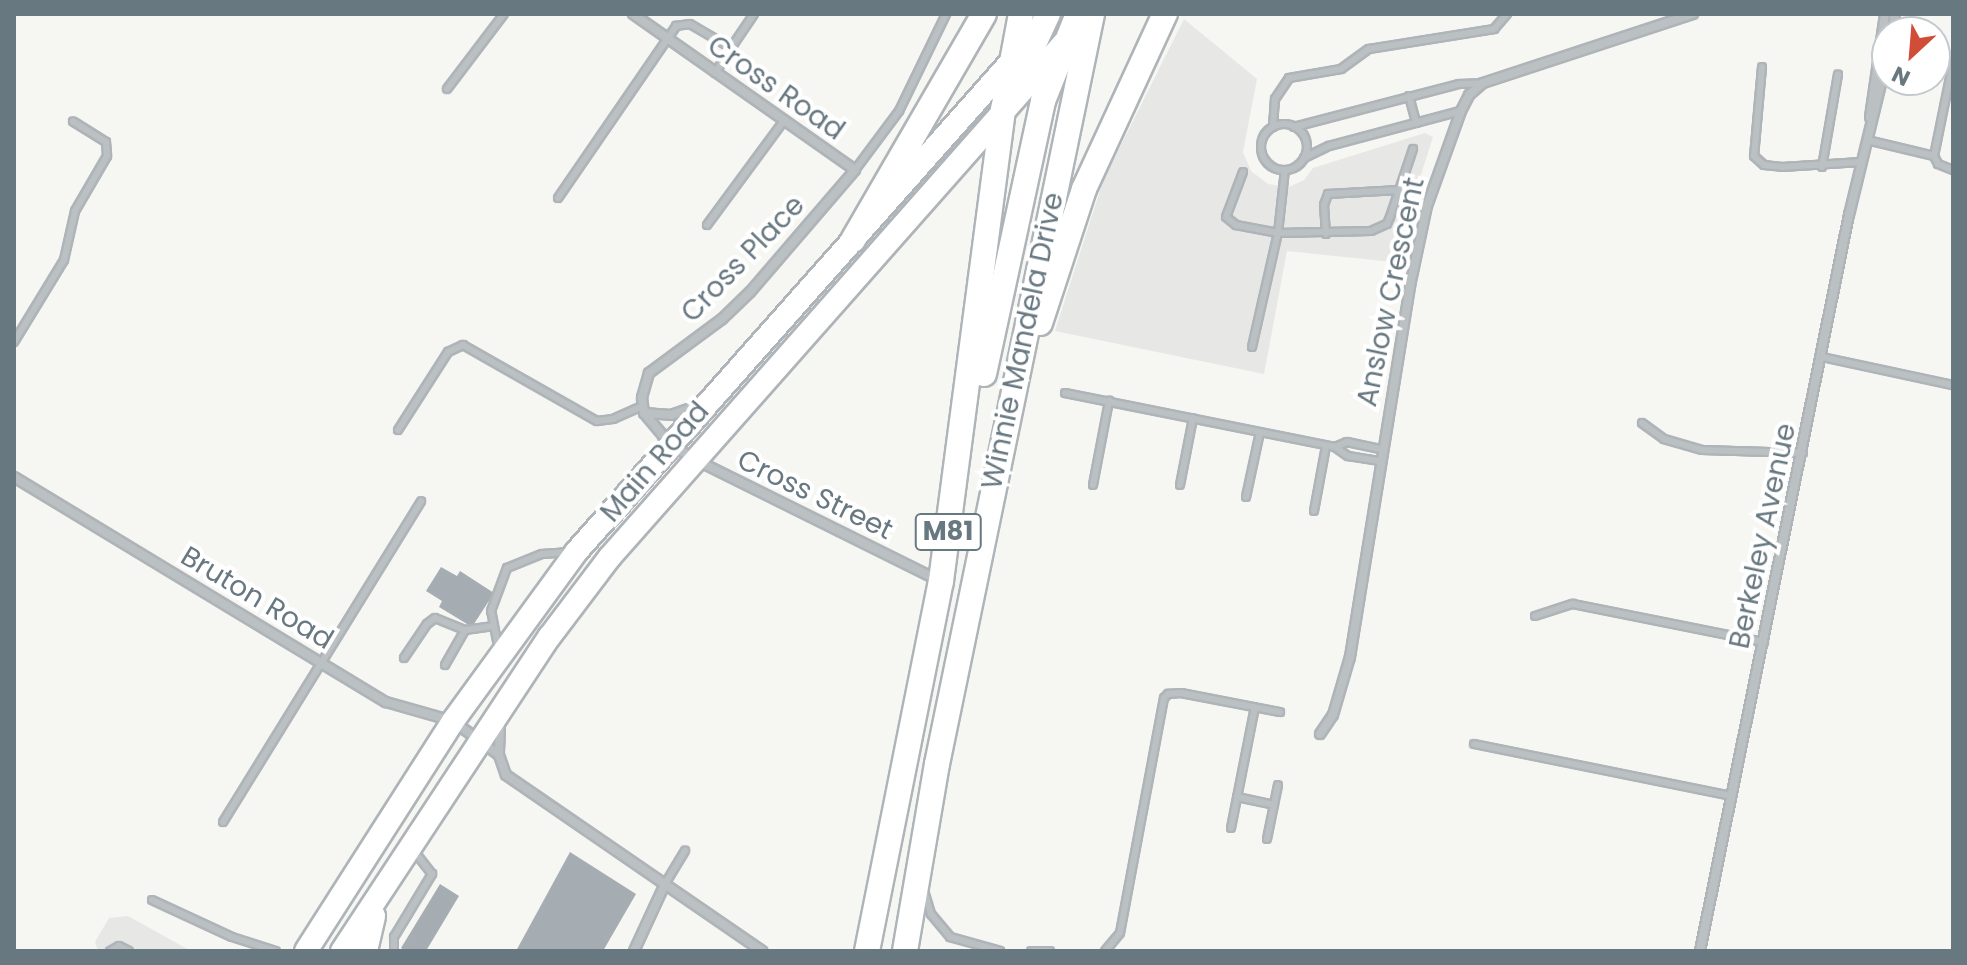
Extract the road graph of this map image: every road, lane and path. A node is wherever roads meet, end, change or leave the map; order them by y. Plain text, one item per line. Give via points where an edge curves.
1 (504, 14) edge
2 (633, 14) edge
3 (754, 14) edge
4 (946, 14) edge
5 (984, 14) edge
6 (1021, 14) edge
7 (1078, 14) edge
8 (1091, 14) edge
9 (1165, 14) edge
10 (1507, 14) edge
11 (1693, 14) edge
12 (1885, 14) edge
13 (1048, 19) edge
14 (665, 37) junction
15 (1062, 45) junction
16 (731, 48) junction
17 (1011, 62) junction
18 (1953, 63) edge
19 (1762, 67) dead end
20 (715, 73) junction
21 (1838, 74) dead end
22 (1483, 83) junction
23 (447, 89) dead end
24 (1409, 96) junction
25 (1878, 96) edge
26 (1003, 110) junction
27 (1461, 111) junction
28 (73, 121) dead end
29 (783, 122) junction
30 (1416, 123) junction
31 (1273, 127) junction
32 (1294, 127) junction
33 (1869, 130) junction
34 (1867, 140) junction
35 (1413, 149) dead end
36 (1934, 156) junction
37 (1304, 158) junction
38 (1861, 162) junction
39 (1822, 167) junction
40 (855, 170) junction
41 (1285, 170) junction
42 (1953, 170) edge
43 (1243, 172) dead end
44 (1399, 190) junction
45 (558, 198) dead end
46 (707, 225) dead end
47 (1278, 233) junction
48 (1326, 234) junction
49 (853, 240) junction
50 (14, 342) edge
51 (1252, 347) dead end
52 (1822, 357) junction
53 (1953, 385) edge
54 (1065, 393) dead end
55 (709, 401) junction
56 (1109, 401) junction
57 (1009, 403) junction
58 (643, 410) junction
59 (1193, 418) junction
60 (1642, 423) dead end
61 (398, 430) dead end
62 (1260, 432) junction
63 (671, 445) junction
64 (1326, 446) junction
65 (1335, 447) junction
66 (1381, 449) junction
67 (1803, 453) junction
68 (696, 460) junction
69 (1379, 461) junction
70 (956, 472) junction
71 (14, 477) edge
72 (1093, 485) dead end
73 (1180, 485) dead end
74 (1246, 497) dead end
75 (421, 501) dead end
76 (1314, 511) dead end
77 (577, 551) junction
78 (941, 581) junction
79 (1535, 616) dead end
80 (492, 626) junction
81 (465, 630) junction
82 (1764, 642) junction
83 (500, 654) junction
84 (404, 658) dead end
85 (324, 664) junction
86 (445, 665) dead end
87 (1255, 707) junction
88 (1280, 712) dead end
89 (453, 721) junction
90 (1320, 734) dead end
91 (1474, 744) dead end
92 (491, 748) junction
93 (937, 764) junction
94 (1278, 785) dead end
95 (1732, 796) junction
96 (1237, 797) junction
97 (1274, 805) junction
98 (223, 822) dead end
99 (1231, 828) dead end
100 (1267, 839) dead end
101 (412, 847) junction
102 (685, 851) dead end
103 (917, 873) junction
104 (665, 884) junction
105 (383, 888) junction
106 (152, 900) dead end
107 (110, 951) edge
108 (129, 951) edge
109 (276, 951) edge
110 (306, 951) edge
111 (342, 951) edge
112 (366, 951) edge
113 (394, 951) edge
114 (634, 951) edge
115 (762, 951) edge
116 (867, 951) edge
117 (888, 951) edge
118 (905, 951) edge
119 (1000, 951) edge
120 (1031, 951) edge
121 (1050, 951) edge
122 (1105, 951) edge
123 (1700, 951) edge

1 - 23 lane
2 - 14 street, Cross Road
3 - 16 lane
4 - 40 lane via 899,111
5 - 49 main road
6 - 17 main road, Winnie Mandela Drive / M81
7 - 15 main road
8 - 15 main road, Main Road
8 - 57 main road, Winnie Mandela Drive / M81
9 - 57 main road via 1089,176
10 - 31 lane via 1494,29 1369,49 1341,69 1289,78 1275,99
11 - 22 street
12 - 33 street, Berkeley Avenue
13 - 17 main road, Main Road
13 - 26 main road
14 - 16 lane via 681,23 690,24
14 - 20 street, Cross Road
14 - 45 lane
15 - 26 main road, Main Road
15 - 70 main road via 1043,101 976,414
16 - 20 lane
17 - 26 main road, Winnie Mandela Drive / M81
17 - 49 main road, Main Road
18 - 36 lane
19 - 39 lane via 1754,156 1764,165
20 - 29 street, Cross Road
21 - 39 lane
22 - 24 lane
22 - 27 street, Anslow Crescent
24 - 30 lane
24 - 32 lane
25 - 33 street, Berkeley Avenue
26 - 68 main road, Main Road
26 - 70 main road, Winnie Mandela Drive / M81
27 - 30 lane
27 - 66 street, Anslow Crescent via 1427,206
28 - 50 lane via 106,142 107,156 75,211 64,260
29 - 40 street, Cross Road
29 - 46 lane
30 - 37 lane
31 - 32 lane
31 - 41 lane via 1263,138 1262,153 1270,165
32 - 37 lane via 1304,137
33 - 34 street, Berkeley Avenue
34 - 36 lane
34 - 38 street, Berkeley Avenue
35 - 44 lane
36 - 42 lane via 1938,164
37 - 41 lane
38 - 39 lane
38 - 52 street, Berkeley Avenue
40 - 58 street, Cross Place via 750,292 649,373
41 - 47 lane
43 - 47 lane via 1226,217 1236,225
44 - 48 lane via 1390,217 1380,228
44 - 48 lane via 1328,194
47 - 48 lane
47 - 51 lane
49 - 55 main road, Main Road
52 - 53 lane
52 - 67 street, Berkeley Avenue
54 - 56 lane
55 - 58 street via 678,414
55 - 63 main road, Main Road
56 - 59 lane
56 - 72 lane
57 - 93 main road, Winnie Mandela Drive / M81
58 - 61 lane via 597,421 463,345 448,352
58 - 63 street
59 - 62 lane
59 - 73 lane
60 - 67 lane via 1664,439 1702,450
62 - 64 lane
62 - 74 lane
63 - 68 street, Cross Street
63 - 77 main road, Main Road
64 - 65 lane
64 - 76 lane
65 - 66 lane via 1347,442
65 - 69 lane via 1348,456
66 - 69 street, Anslow Crescent
67 - 82 street, Berkeley Avenue
68 - 78 street, Cross Street
68 - 92 main road, Main Road via 609,558 550,636 504,707
69 - 90 street, Anslow Crescent via 1350,657 1333,715
70 - 78 main road, Winnie Mandela Drive / M81
71 - 85 street, Bruton Road
75 - 85 lane
77 - 80 lane via 542,554 510,565 494,596
77 - 83 main road, Main Road
78 - 116 main road, Winnie Mandela Drive / M81
79 - 82 lane via 1573,604
80 - 81 lane
80 - 83 lane
81 - 84 lane via 435,618
81 - 86 lane
82 - 95 street, Berkeley Avenue
83 - 89 main road, Main Road
85 - 89 street, Bruton Road via 386,702
85 - 98 lane
87 - 88 lane
87 - 96 lane
87 - 122 lane via 1181,693 1164,698 1120,933
89 - 92 street, Bruton Road
89 - 110 main road, Main Road
91 - 95 lane
92 - 101 main road, Main Road
92 - 104 street, Bruton Road via 506,775
93 - 103 main road, Winnie Mandela Drive / M81
93 - 117 main road via 924,779
94 - 97 lane
95 - 123 street, Berkeley Avenue
96 - 97 lane
96 - 99 lane
97 - 100 lane
101 - 105 main road, Main Road
101 - 113 lane via 432,874 394,937
102 - 104 lane
103 - 118 main road, Winnie Mandela Drive / M81
103 - 119 lane via 941,929 958,942
104 - 114 street
104 - 115 street, Bruton Road
105 - 111 main road, Main Road
105 - 112 main road
106 - 109 lane
107 - 108 lane via 115,946
120 - 121 lane

